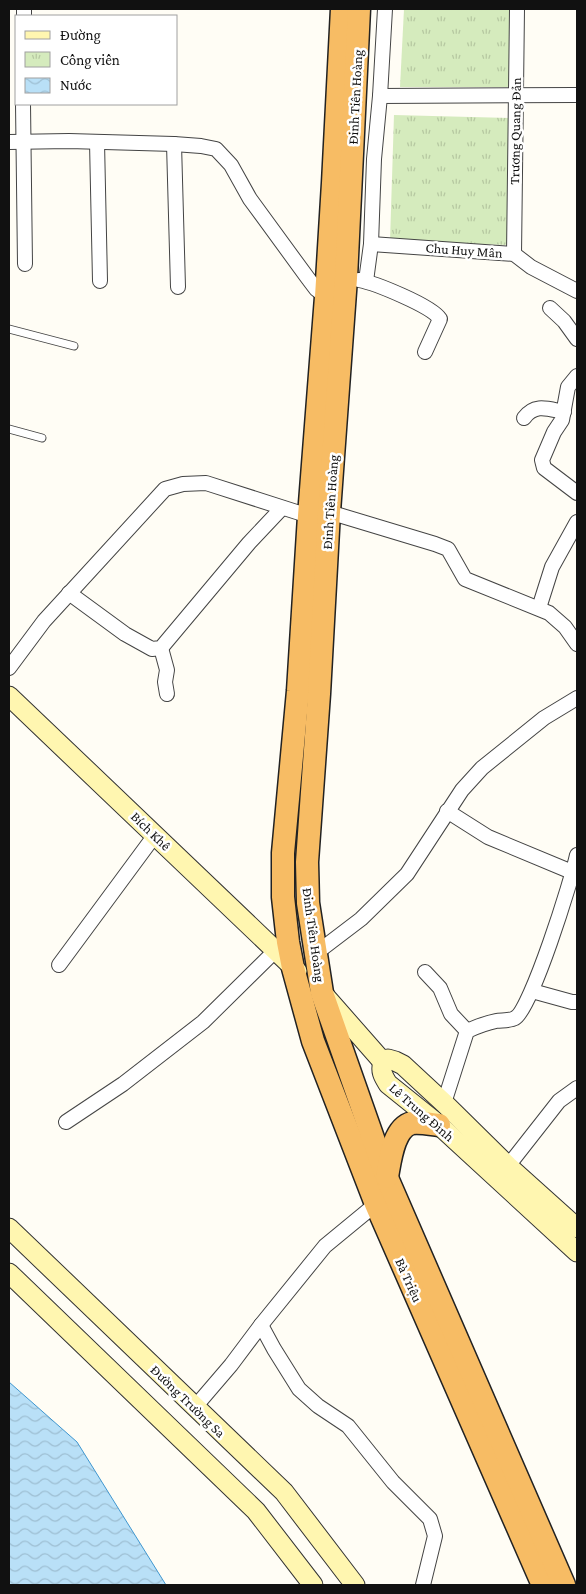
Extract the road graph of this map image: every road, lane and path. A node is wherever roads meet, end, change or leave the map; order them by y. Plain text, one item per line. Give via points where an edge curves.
1 (342, 9) edge
2 (360, 9) edge
3 (385, 9) edge
4 (517, 9) edge
5 (515, 95) junction
6 (577, 95) edge
7 (380, 96) junction
8 (23, 105) edge
9 (9, 142) edge
10 (23, 142) junction
11 (97, 142) junction
12 (174, 144) junction
13 (371, 244) junction
14 (514, 254) junction
15 (25, 264) dead end
16 (356, 279) junction
17 (100, 281) dead end
18 (178, 287) dead end
19 (577, 291) edge
20 (326, 296) junction
21 (550, 308) dead end
22 (9, 329) edge
23 (577, 339) edge
24 (74, 346) dead end
25 (425, 352) dead end
26 (577, 376) edge
27 (564, 412) junction
28 (524, 418) dead end
29 (9, 429) edge
30 (42, 438) dead end
31 (577, 493) edge
32 (282, 508) junction
33 (319, 514) junction
34 (577, 522) edge
35 (69, 593) junction
36 (539, 608) junction
37 (577, 644) edge
38 (161, 648) junction
39 (9, 668) edge
40 (167, 694) dead end
41 (9, 696) edge
42 (577, 699) edge
43 (447, 811) junction
44 (155, 835) junction
45 (576, 864) edge
46 (275, 951) junction
47 (315, 954) junction
48 (59, 965) dead end
49 (293, 968) junction
50 (425, 972) dead end
51 (532, 991) junction
52 (322, 993) junction
53 (577, 1002) edge
54 (467, 1031) junction
55 (382, 1062) junction
56 (577, 1088) edge
57 (444, 1103) junction
58 (66, 1122) dead end
59 (439, 1125) junction
60 (508, 1166) junction
61 (387, 1178) junction
62 (376, 1204) junction
63 (9, 1228) edge
64 (577, 1228) edge
65 (577, 1252) edge
66 (9, 1274) edge
67 (261, 1325) junction
68 (195, 1407) junction
69 (314, 1585) edge
70 (355, 1585) edge
71 (423, 1585) edge
72 (543, 1585) edge
73 (564, 1585) edge

1 - 20 highway, Đinh Tiên Hoàng
2 - 16 highway, Đinh Tiên Hoàng
3 - 7 street
4 - 5 street, Trương Quang Đản
5 - 6 street
5 - 7 street
5 - 14 street, Trương Quang Đản
7 - 13 street
8 - 10 street
9 - 10 street
10 - 11 street
10 - 15 street
11 - 12 street
11 - 17 street
12 - 18 street
12 - 20 street via 216,149 231,165 250,198 307,278
13 - 14 street, Chu Huy Mân
13 - 16 street
14 - 19 street, Chu Huy Mân via 531,267
16 - 25 street via 437,315 440,319
16 - 33 highway, Đinh Tiên Hoàng
20 - 33 highway, Đinh Tiên Hoàng
21 - 23 street
22 - 24 lane
26 - 27 street via 568,387
27 - 28 street via 535,409
27 - 31 street via 542,464
29 - 30 lane
32 - 33 street
32 - 35 street via 206,483 165,489
32 - 38 street via 248,543
33 - 36 street via 435,544 448,550 465,580
33 - 47 highway, Đinh Tiên Hoàng via 319,694 307,862 308,903
33 - 49 highway, Đinh Tiên Hoàng via 283,853 283,897
34 - 36 street via 552,567
35 - 38 street via 125,634 152,648
35 - 39 street
36 - 37 street via 564,627
38 - 40 street via 167,670
41 - 44 main road, Bích Khê
42 - 43 street via 544,718 482,768
43 - 45 street via 488,837
43 - 47 street via 407,874 361,919
44 - 46 main road, Bích Khê
44 - 48 street
45 - 51 street
46 - 49 main road, Bích Khê
46 - 58 street via 203,1022 123,1084
47 - 52 highway, Đinh Tiên Hoàng
49 - 52 main road, Bích Khê
49 - 62 highway, Bà Triệu via 313,1042
50 - 54 street via 440,988 451,1014
51 - 53 street
51 - 54 street via 515,1018 494,1021
52 - 55 main road, Bích Khê
52 - 61 highway, Bà Triệu
54 - 57 street
55 - 57 main road, Lê Trung Đình via 388,1059 403,1065
55 - 59 main road, Lê Trung Đình via 381,1068 388,1084
56 - 60 street via 559,1101
57 - 60 main road, Lê Trung Đình
59 - 61 highway via 406,1125 392,1147
59 - 65 main road, Lê Trung Đình
60 - 64 main road, Lê Trung Đình
61 - 73 highway, Bà Triệu
62 - 67 street via 324,1246
62 - 72 highway, Bà Triệu
63 - 68 main road, Đường Trường Sa
66 - 69 main road via 256,1511
67 - 68 street
67 - 71 street via 299,1389 348,1426 393,1482 430,1519 436,1536
68 - 70 main road, Đường Trường Sa via 284,1492

